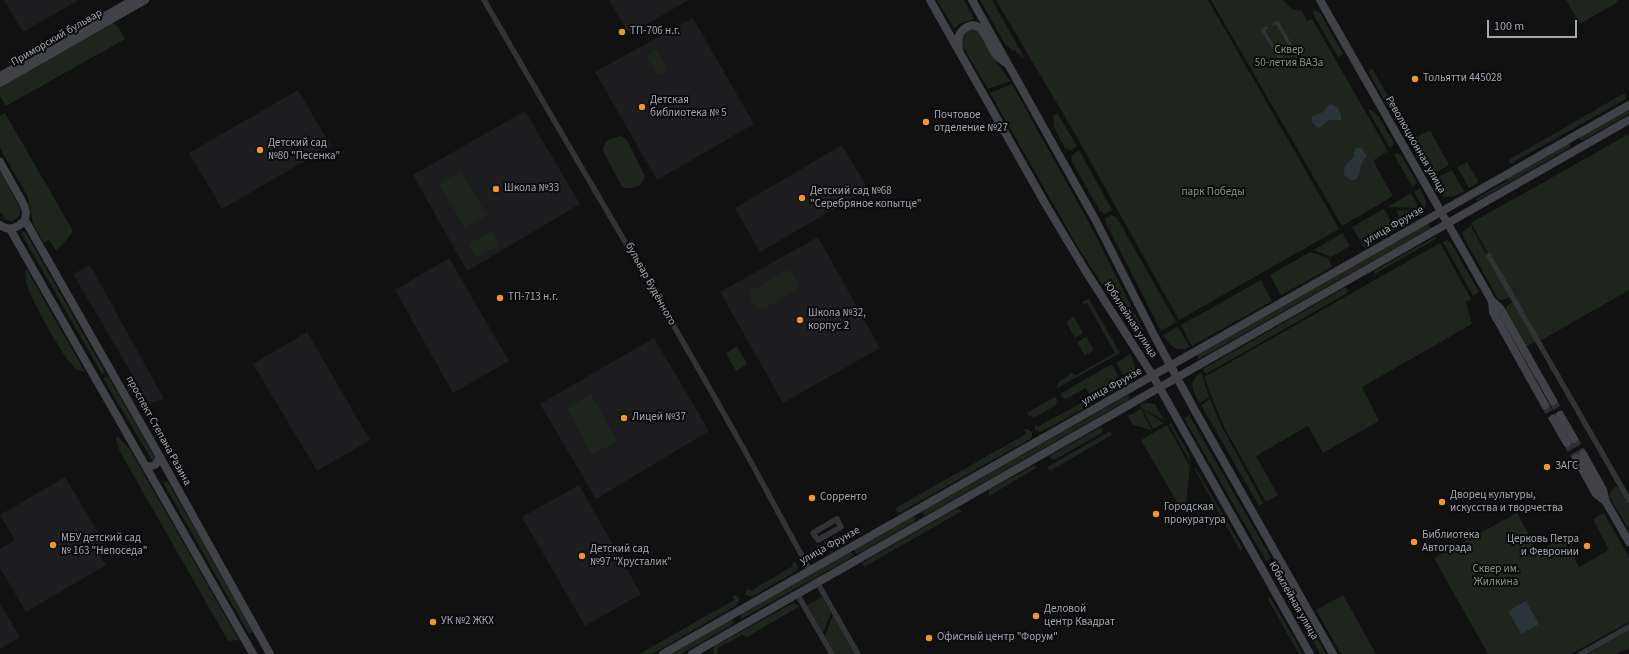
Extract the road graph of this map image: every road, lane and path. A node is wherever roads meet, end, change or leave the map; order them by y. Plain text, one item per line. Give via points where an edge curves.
1 (133, 0) edge
2 (145, 0) edge
3 (484, 0) edge
4 (930, 0) edge
5 (972, 0) edge
6 (1320, 0) edge
7 (959, 51) junction
8 (1010, 66) junction
9 (0, 76) edge
10 (0, 83) edge
11 (1629, 105) edge
12 (1629, 120) edge
13 (1572, 137) junction
14 (1579, 149) junction
15 (0, 162) edge
16 (1441, 212) junction
17 (25, 220) junction
18 (1448, 224) junction
19 (0, 225) edge
20 (10, 229) junction
21 (1489, 256) dead end
22 (1171, 366) junction
23 (1153, 376) junction
24 (1177, 378) junction
25 (1160, 388) junction
26 (1549, 403) tunnel mouth
27 (1557, 417) tunnel mouth
28 (1571, 441) tunnel mouth
29 (1579, 456) tunnel mouth
30 (160, 457) junction
31 (146, 466) junction
32 (172, 481) junction
33 (159, 488) junction
34 (1629, 500) edge
35 (915, 511) junction
36 (922, 523) junction
37 (841, 527) joint
38 (1629, 542) edge
39 (810, 570) junction
40 (817, 582) junction
41 (797, 594) junction
42 (735, 613) junction
43 (742, 625) junction
44 (1629, 627) edge
45 (253, 654) edge
46 (270, 654) edge
47 (663, 654) edge
48 (692, 654) edge
49 (832, 654) edge
50 (858, 654) edge
51 (1310, 654) edge
52 (1333, 654) edge
53 (1581, 654) edge

1 - 9 main road
2 - 10 main road, Приморский бульвар
3 - 39 street, бульвар Будённого via 653,289
4 - 7 main road, Юбилейная улица
5 - 8 main road, Юбилейная улица
6 - 16 main road, Революционная улица
7 - 8 main road via 960,32 969,26 975,26 981,29 997,56
7 - 23 main road, Юбилейная улица via 1050,212
8 - 22 main road, Юбилейная улица via 1096,221
11 - 13 main road, улица Фрунзе
12 - 14 main road
13 - 14 main road
13 - 16 main road, улица Фрунзе
14 - 18 main road
15 - 17 main road, проспект Степана Разина via 24,204
16 - 18 main road, Революционная улица
16 - 22 main road, улица Фрунзе
17 - 20 main road
17 - 30 main road, проспект Степана Разина
18 - 24 main road
18 - 26 main road, Революционная улица via 1492,301 1500,308
19 - 20 main road
20 - 31 main road
21 - 34 street
22 - 23 main road, улица Фрунзе
22 - 24 main road, Юбилейная улица
23 - 25 main road, Юбилейная улица
23 - 35 main road, улица Фрунзе
24 - 25 main road
24 - 52 main road, Юбилейная улица
25 - 36 main road
25 - 51 main road, Юбилейная улица
27 - 28 main road
29 - 38 main road via 1603,490 1606,502
30 - 31 main road via 153,467
30 - 32 main road, проспект Степана Разина
31 - 33 main road
32 - 33 main road via 168,478 163,479
32 - 46 main road, проспект Степана Разина
33 - 45 main road
35 - 36 main road
35 - 39 main road, улица Фрунзе
36 - 40 main road
37 - 37 street via 837,519 813,533 818,540
39 - 42 main road, улица Фрунзе
40 - 41 main road
40 - 50 street
41 - 43 main road
41 - 49 street
42 - 43 main road
42 - 47 main road, улица Фрунзе
43 - 48 main road
44 - 53 street

